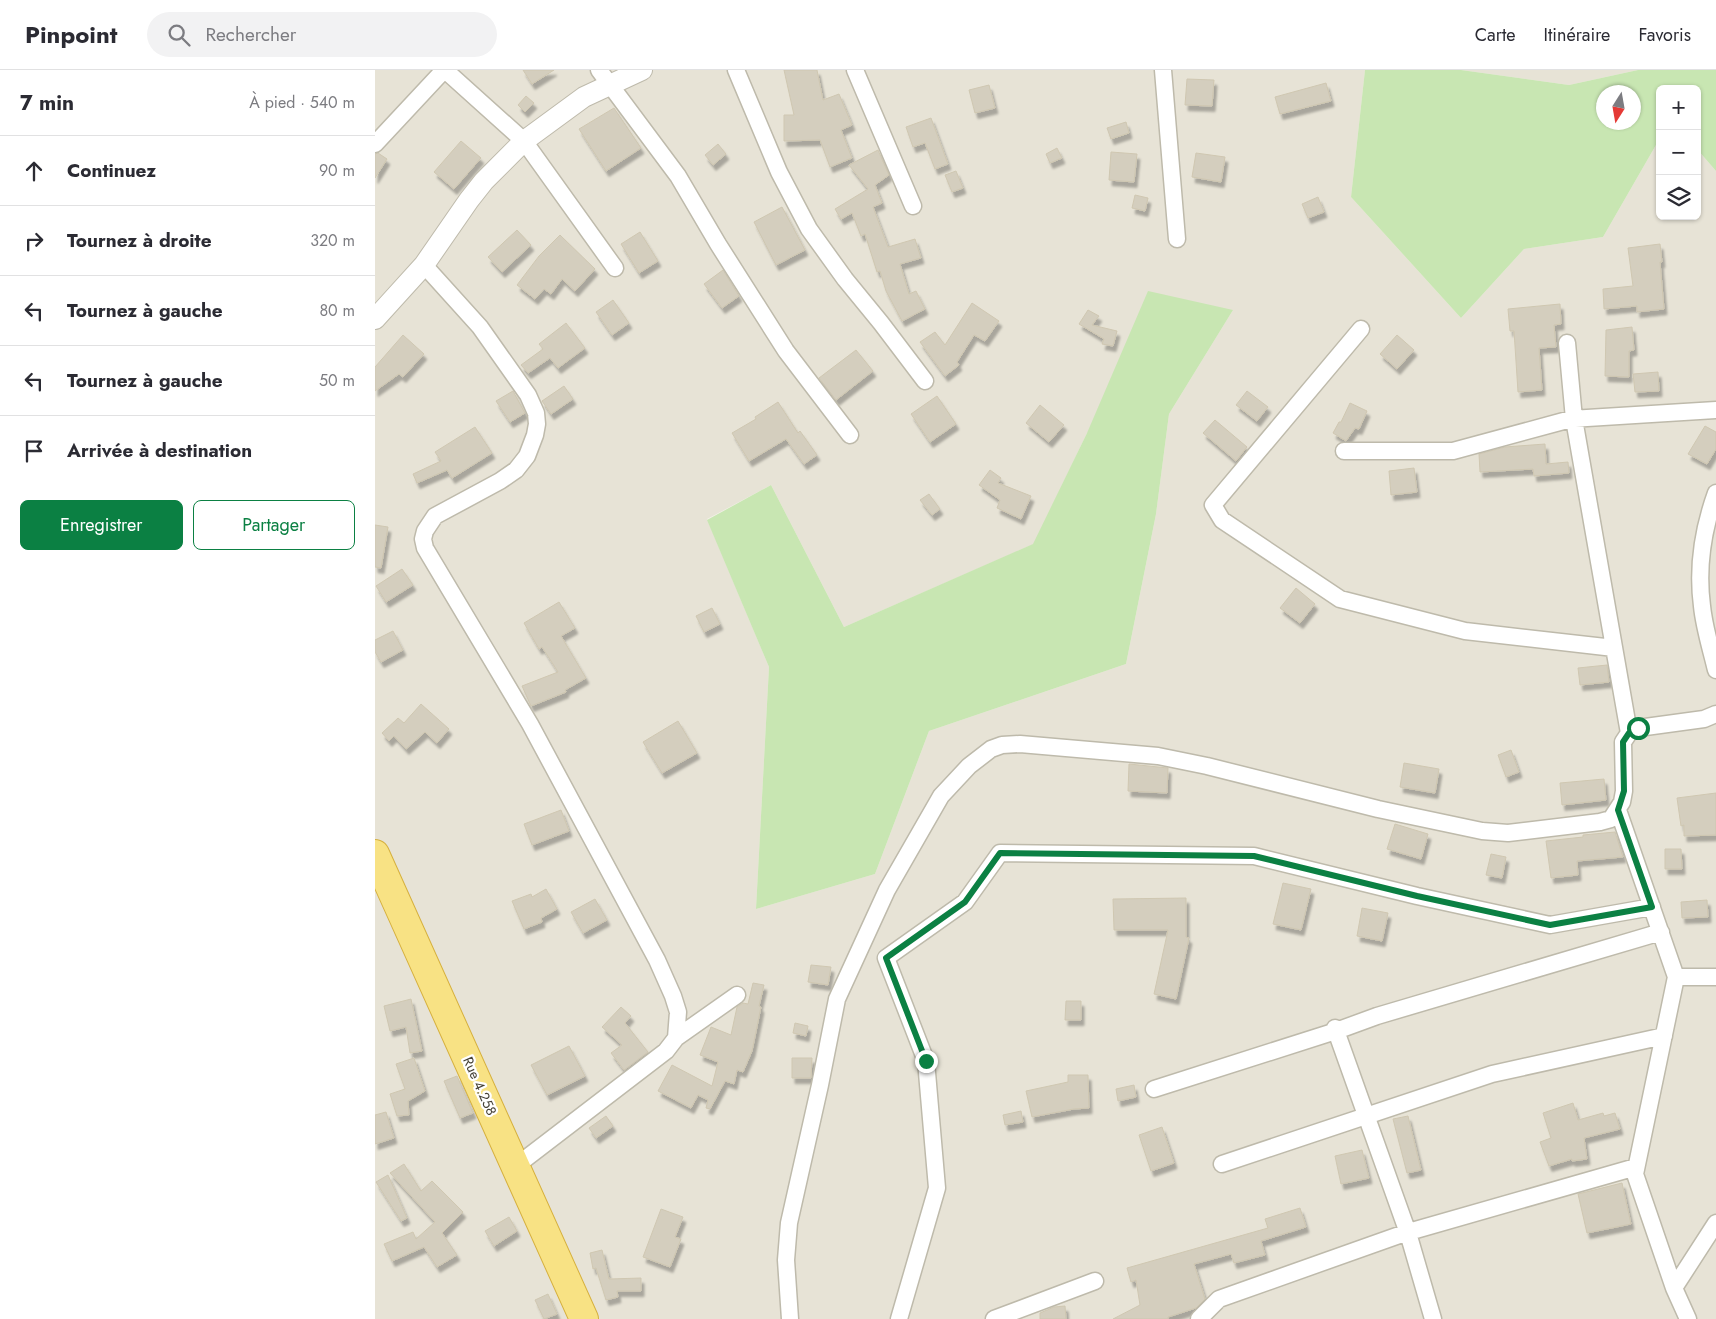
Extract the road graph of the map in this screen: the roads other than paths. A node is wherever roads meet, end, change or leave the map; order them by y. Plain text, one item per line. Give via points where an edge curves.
1 (445, 70) edge
2 (642, 70) edge
3 (736, 70) edge
4 (855, 70) edge
5 (1163, 70) edge
6 (605, 77) edge
7 (524, 141) junction
8 (375, 144) edge
9 (913, 206) dead end
10 (1177, 239) dead end
11 (424, 265) junction
12 (615, 268) dead end
13 (375, 319) edge
14 (1361, 329) dead end
15 (1567, 344) dead end
16 (925, 382) dead end
17 (1716, 410) edge
18 (1574, 419) junction
19 (850, 435) dead end
20 (1344, 451) dead end
21 (1716, 493) edge
22 (1614, 648) junction
23 (1716, 670) edge
24 (1716, 714) edge
25 (1629, 733) junction
26 (1618, 810) junction
27 (375, 854) edge
28 (1652, 907) junction
29 (1661, 932) junction
30 (1676, 976) junction
31 (1716, 977) edge
32 (737, 995) dead end
33 (1335, 1030) junction
34 (1664, 1036) junction
35 (676, 1038) junction
36 (1154, 1089) dead end
37 (1367, 1116) junction
38 (1222, 1164) dead end
39 (516, 1166) junction
40 (1636, 1167) junction
41 (1716, 1223) edge
42 (1408, 1233) junction
43 (1095, 1281) dead end
44 (1674, 1288) junction
45 (584, 1319) edge
46 (790, 1319) edge
47 (899, 1319) edge
48 (994, 1319) edge
49 (1199, 1319) edge
50 (1433, 1319) edge
51 (1688, 1319) edge

1 - 7 street
1 - 8 street
2 - 6 street
3 - 16 street via 779,172 809,229
4 - 9 street
5 - 10 street
6 - 7 street via 584,97
6 - 19 street via 678,176 785,351
7 - 11 street via 484,181
7 - 12 street
11 - 13 street
11 - 35 street via 485,334 528,395 537,424 527,456 516,470 435,516 425,531 425,548 530,724 657,960 678,1012
14 - 22 street via 1213,505 1222,520 1340,599 1465,631
15 - 18 street
17 - 18 street
18 - 20 street via 1453,451
18 - 22 street
21 - 23 street via 1701,560 1702,606
22 - 25 street
24 - 25 street via 1704,719 1638,728
25 - 26 street via 1623,742 1624,791
26 - 28 street
26 - 46 street via 1611,819 1600,822 1525,832 1482,831 1158,756 1020,744 991,749 969,766 941,796 887,890 837,999 789,1223 786,1260
27 - 39 highway, Rue 4.258
28 - 29 street
28 - 47 street via 1550,925 1254,856 1000,853 965,902 886,958 926,1061 937,1188
29 - 30 street
29 - 33 street
30 - 31 street
30 - 34 street
32 - 35 street
33 - 36 street
33 - 37 street
34 - 37 street via 1493,1074
34 - 40 street
35 - 39 street via 666,1051
37 - 38 street
37 - 42 street
39 - 45 highway, Rue 4.258
40 - 42 street
40 - 44 street via 1635,1174
41 - 44 street
42 - 49 street via 1219,1298
42 - 50 street
43 - 48 street
44 - 51 street

